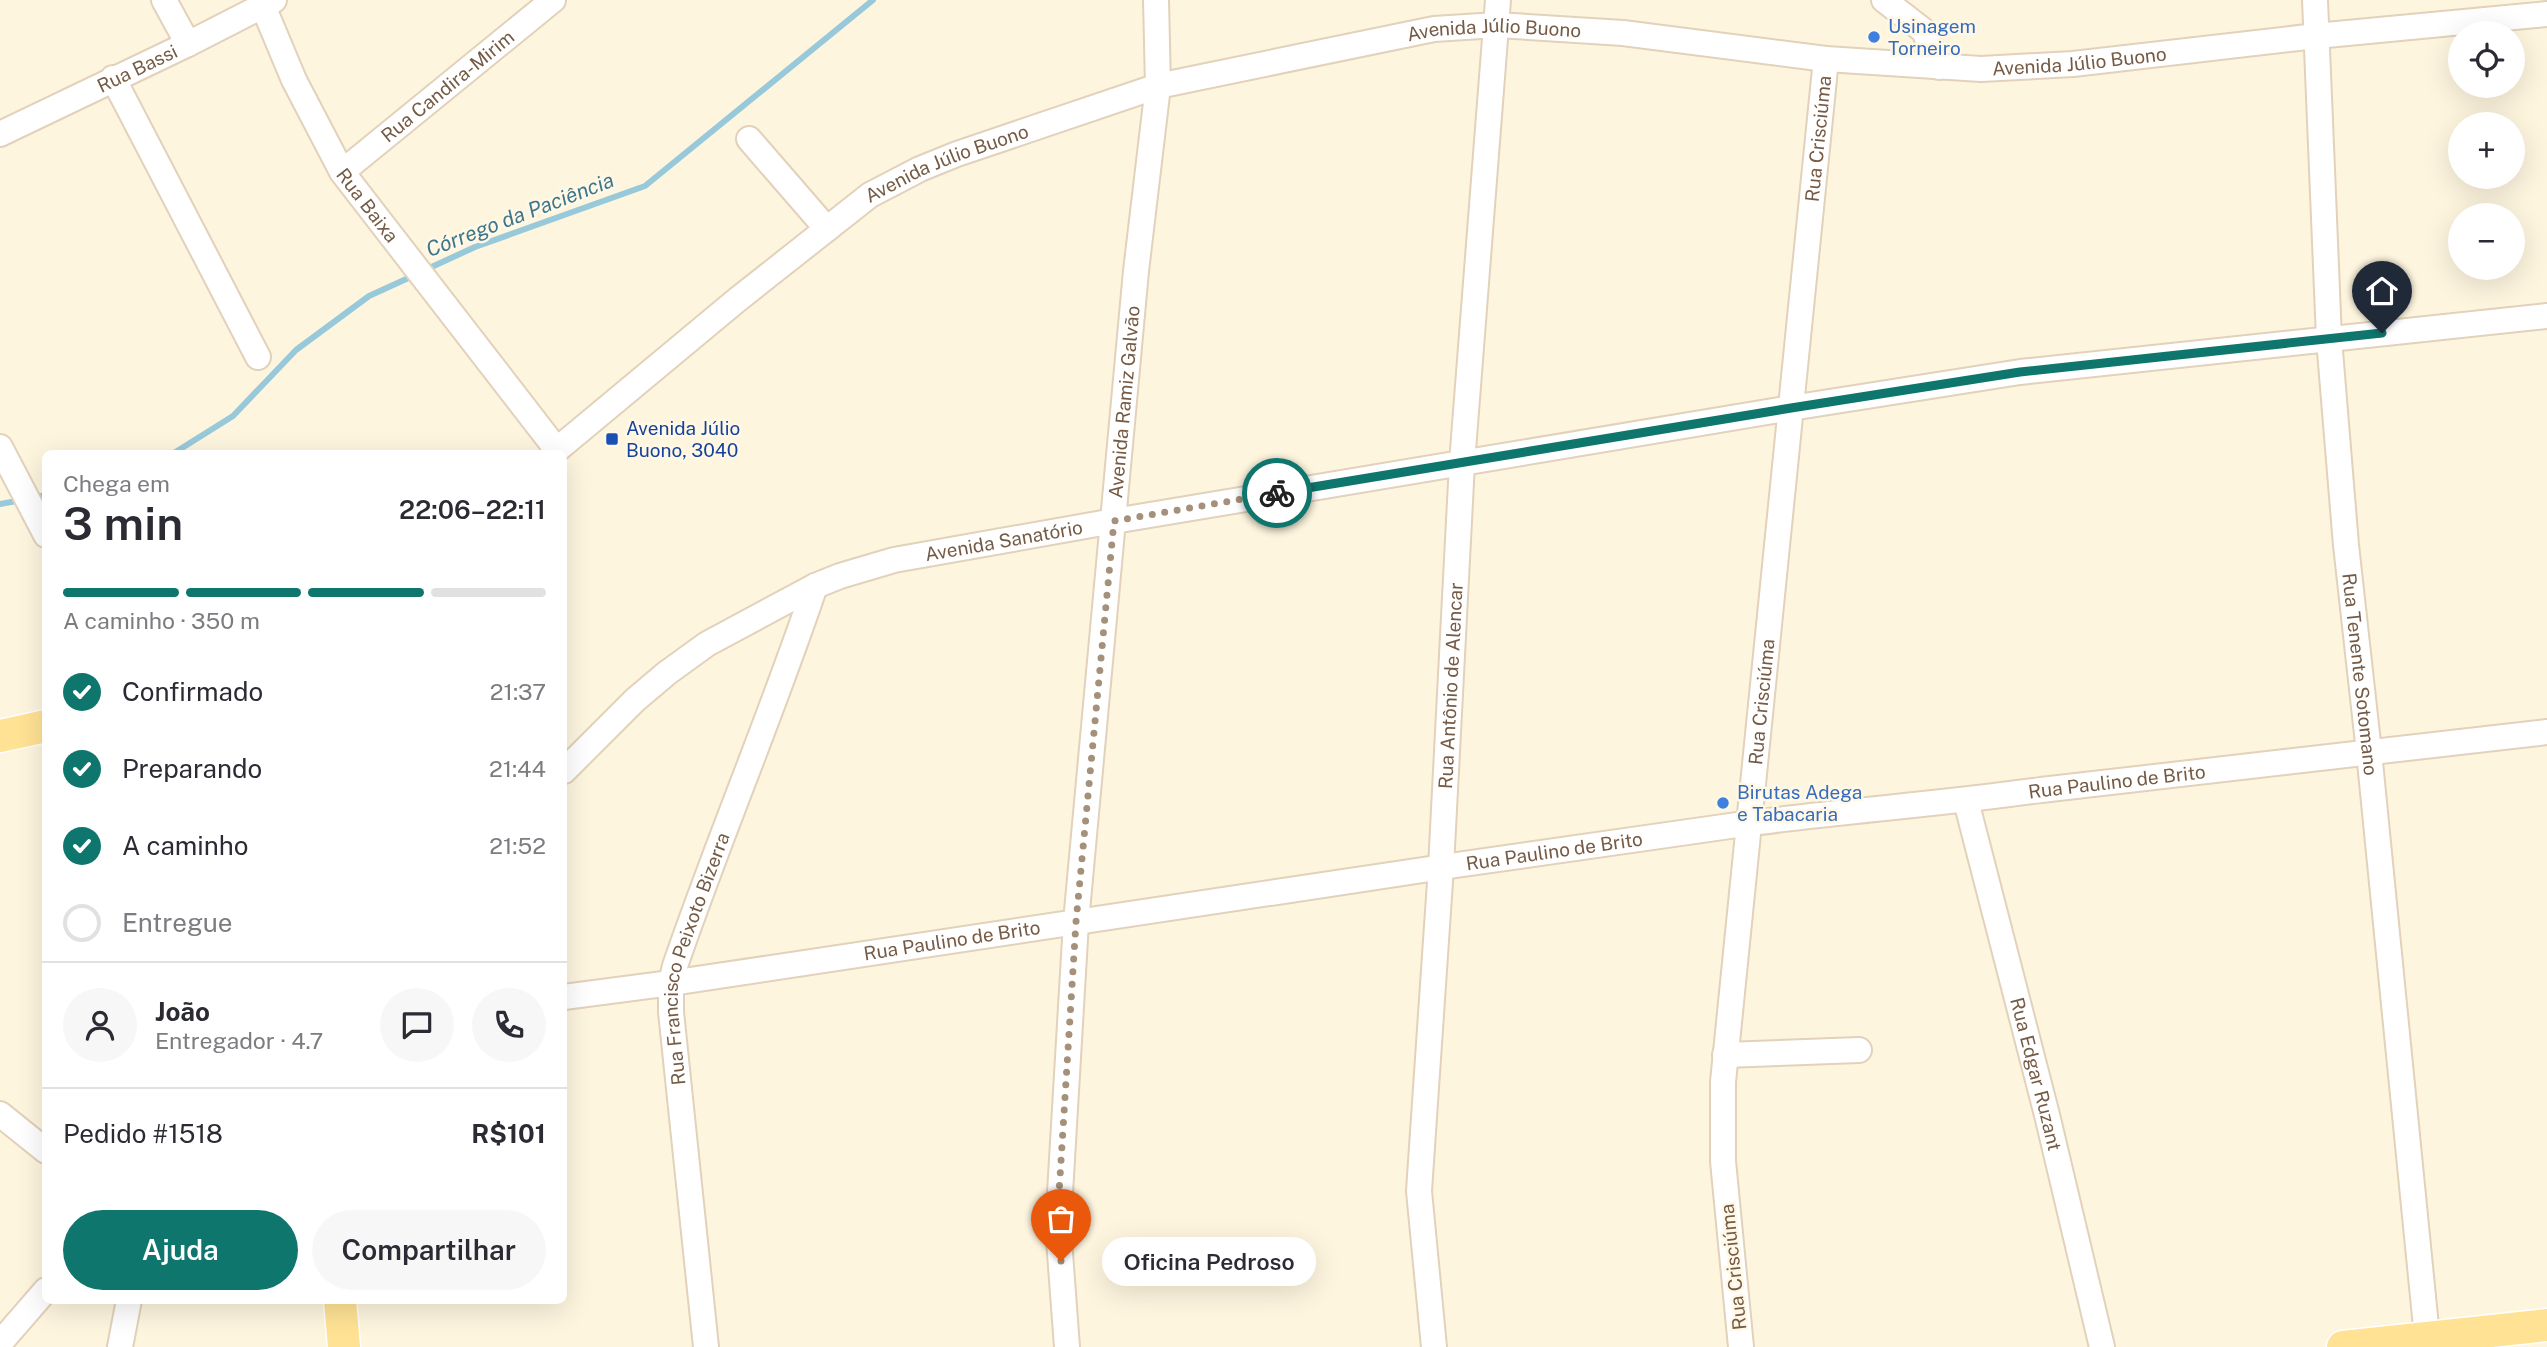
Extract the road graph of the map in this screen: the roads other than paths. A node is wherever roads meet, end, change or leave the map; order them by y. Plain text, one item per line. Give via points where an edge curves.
1 (164, 0) edge
2 (553, 0) edge
3 (1156, 0) edge
4 (1498, 0) edge
5 (1884, 0) edge
6 (2315, 0) edge
7 (268, 3) edge
8 (2547, 14) edge
9 (1497, 25) junction
10 (2316, 37) junction
11 (188, 44) junction
12 (1826, 59) junction
13 (1939, 67) junction
14 (113, 78) junction
15 (1158, 86) junction
16 (0, 134) edge
17 (749, 139) dead end
18 (342, 172) junction
19 (827, 229) junction
20 (2547, 316) edge
21 (2329, 339) junction
22 (258, 357) dead end
23 (1791, 408) junction
24 (0, 447) edge
25 (553, 450) edge
26 (557, 450) edge
27 (1462, 463) junction
28 (1114, 521) junction
29 (42, 529) edge
30 (816, 586) junction
31 (42, 727) edge
32 (2547, 732) edge
33 (0, 736) edge
34 (2369, 752) junction
35 (567, 768) edge
36 (1966, 801) junction
37 (1750, 824) junction
38 (1441, 867) junction
39 (1076, 922) junction
40 (671, 983) junction
41 (567, 997) edge
42 (1859, 1050) dead end
43 (1725, 1055) junction
44 (0, 1114) edge
45 (42, 1148) edge
46 (42, 1295) edge
47 (128, 1304) edge
48 (340, 1304) edge
49 (2547, 1325) edge
50 (0, 1343) edge
51 (2427, 1343) edge
52 (120, 1347) edge
53 (344, 1347) edge
54 (706, 1347) edge
55 (1066, 1347) edge
56 (1434, 1347) edge
57 (1741, 1347) edge
58 (2102, 1347) edge
59 (2343, 1347) edge

1 - 11 street
2 - 18 street, Rua Candira-Mirim
3 - 15 street, Avenida Ramiz Galvão
4 - 9 street, Rua Antônio de Alencar
5 - 13 street via 1924,31
6 - 10 street, Rua Tenente Sotomano
7 - 11 street, Rua Bassi
7 - 18 street, Rua Baixa via 294,80
8 - 10 street, Avenida Júlio Buono
9 - 12 street, Avenida Júlio Buono via 1623,33
9 - 15 street, Avenida Júlio Buono via 1434,29
9 - 27 street, Rua Antônio de Alencar
10 - 13 street, Avenida Júlio Buono via 2073,64
10 - 21 street, Rua Tenente Sotomano
11 - 14 street, Rua Bassi
12 - 13 street, Avenida Júlio Buono
12 - 23 street, Rua Crisciúma
14 - 16 street, Rua Bassi
14 - 22 street
15 - 19 street, Avenida Júlio Buono via 920,169 870,195
15 - 28 street, Avenida Ramiz Galvão
17 - 19 street
18 - 25 street, Rua Baixa
19 - 26 street, Avenida Júlio Buono
20 - 21 street, Avenida Sanatório
21 - 23 street, Avenida Sanatório via 2020,372
21 - 34 street, Rua Tenente Sotomano
23 - 27 street, Avenida Sanatório
23 - 37 street, Rua Crisciúma
24 - 29 street
27 - 28 street, Avenida Sanatório
27 - 38 street, Rua Antônio de Alencar
28 - 30 street, Avenida Sanatório via 894,560
28 - 39 street, Avenida Ramiz Galvão
30 - 35 street, Avenida Sanatório via 707,644 667,673
30 - 40 street, Rua Francisco Peixoto Bizerra via 714,855
31 - 33 main road
32 - 34 street, Rua Paulino de Brito
34 - 36 street, Rua Paulino de Brito
34 - 51 street, Rua Tenente Sotomano
36 - 37 street, Rua Paulino de Brito
36 - 58 street, Rua Edgar Ruzant
37 - 38 street, Rua Paulino de Brito
37 - 43 street, Rua Crisciúma
38 - 39 street, Rua Paulino de Brito
38 - 56 street, Rua Antônio de Alencar via 1419,1191
39 - 40 street, Rua Paulino de Brito
39 - 55 street, Avenida Ramiz Galvão via 1059,1193
40 - 41 street, Rua Paulino de Brito
40 - 54 street, Rua Francisco Peixoto Bizerra
42 - 43 street
43 - 57 street, Rua Crisciúma via 1723,1161
44 - 45 street
46 - 50 street
47 - 52 street
48 - 53 main road
49 - 51 main road
51 - 59 main road

